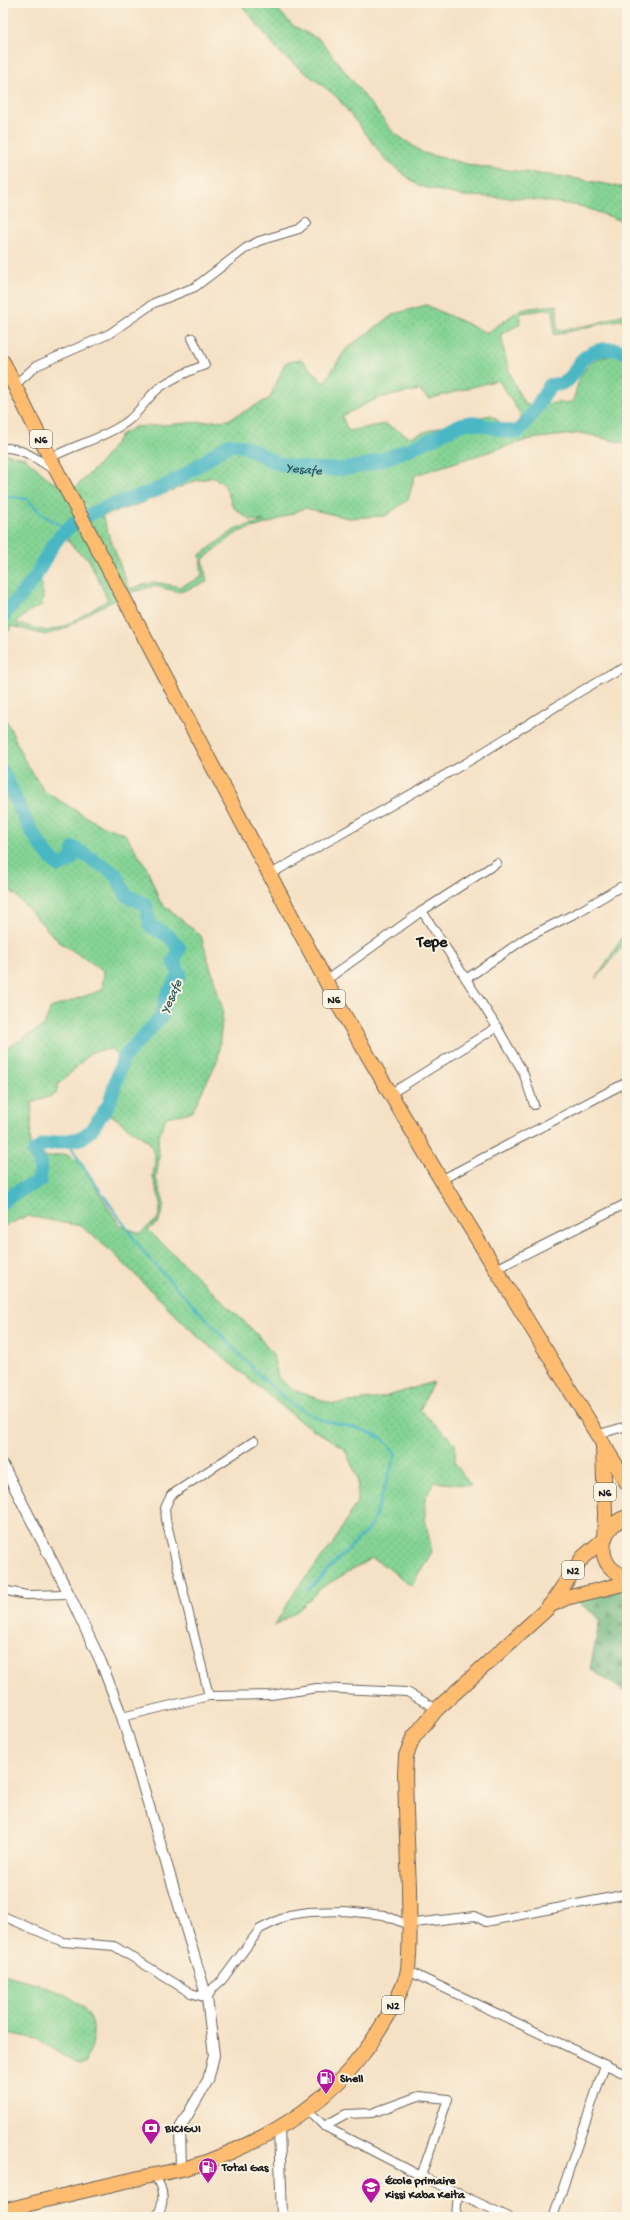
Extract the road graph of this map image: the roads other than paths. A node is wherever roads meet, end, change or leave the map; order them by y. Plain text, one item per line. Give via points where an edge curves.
1 (306, 223) dead end
2 (192, 338) dead end
3 (3, 362) edge
4 (16, 384) junction
5 (3, 448) edge
6 (50, 458) junction
7 (58, 473) junction
8 (627, 664) edge
9 (496, 863) dead end
10 (269, 875) junction
11 (620, 887) dead end
12 (422, 911) junction
13 (466, 979) junction
14 (325, 981) junction
15 (496, 1027) junction
16 (627, 1082) edge
17 (390, 1094) junction
18 (534, 1105) dead end
19 (441, 1180) junction
20 (627, 1203) edge
21 (496, 1269) junction
22 (627, 1426) edge
23 (600, 1440) junction
24 (254, 1441) dead end
25 (3, 1465) edge
26 (627, 1483) edge
27 (627, 1516) edge
28 (604, 1539) junction
29 (627, 1576) edge
30 (627, 1583) edge
31 (3, 1590) edge
32 (69, 1594) junction
33 (549, 1607) junction
34 (208, 1696) junction
35 (437, 1709) junction
36 (122, 1717) junction
37 (627, 1894) edge
38 (3, 1916) edge
39 (410, 1924) junction
40 (408, 1972) junction
41 (207, 1998) junction
42 (605, 2065) junction
43 (627, 2075) edge
44 (308, 2110) junction
45 (324, 2126) junction
46 (279, 2128) junction
47 (181, 2169) junction
48 (154, 2175) junction
49 (422, 2176) junction
50 (458, 2192) junction
51 (3, 2212) edge
52 (156, 2217) edge
53 (282, 2217) edge
54 (456, 2217) edge
55 (509, 2217) edge
56 (553, 2217) edge

1 - 4 street via 299,229 259,241 246,248 195,287 154,303 109,334 36,366
2 - 6 street via 205,365 183,373 159,388 137,415 123,425
3 - 4 highway, N6
4 - 6 highway, N6
5 - 7 street via 14,447
6 - 7 highway, N6
7 - 10 highway, N6
8 - 10 street via 471,760
9 - 12 street
10 - 14 highway, N6
11 - 13 street via 580,911 526,938
12 - 13 street
12 - 14 street
13 - 15 street
14 - 17 highway, N6
15 - 17 street
15 - 18 street via 523,1072
16 - 19 street
17 - 19 highway, N6
19 - 21 highway, N6
20 - 21 street
21 - 23 highway, N6
22 - 23 street
23 - 26 highway, N6
23 - 28 highway, N6 via 605,1514
24 - 34 street via 171,1495 165,1508
25 - 32 street
27 - 28 highway via 613,1524
28 - 29 highway via 604,1552 609,1565
28 - 33 highway, N2 via 583,1557
30 - 33 highway, N2 via 566,1598
31 - 32 street via 26,1595
32 - 36 street via 101,1662
33 - 35 highway, N2
34 - 35 street via 272,1695 317,1688 397,1691 407,1692
34 - 36 street
35 - 39 highway, N2 via 413,1738 406,1756
36 - 41 street
37 - 39 street via 486,1922 475,1916
38 - 41 street via 63,1942 114,1946 191,1993
39 - 40 highway, N2
39 - 41 street via 384,1915 344,1911 289,1915 260,1929
40 - 42 street
40 - 44 highway, N2 via 389,2015 372,2042 333,2087
41 - 47 street via 214,2055 208,2080 180,2128
42 - 43 street
42 - 56 street
44 - 45 street
44 - 46 highway, N2
45 - 49 street
45 - 49 street via 346,2114 372,2113 419,2096 448,2099
46 - 47 highway, N2 via 206,2162
46 - 53 street
47 - 48 highway, N2
48 - 51 highway, N2 via 47,2198
48 - 52 street via 162,2185 163,2207
49 - 50 street
50 - 54 street
50 - 55 street

